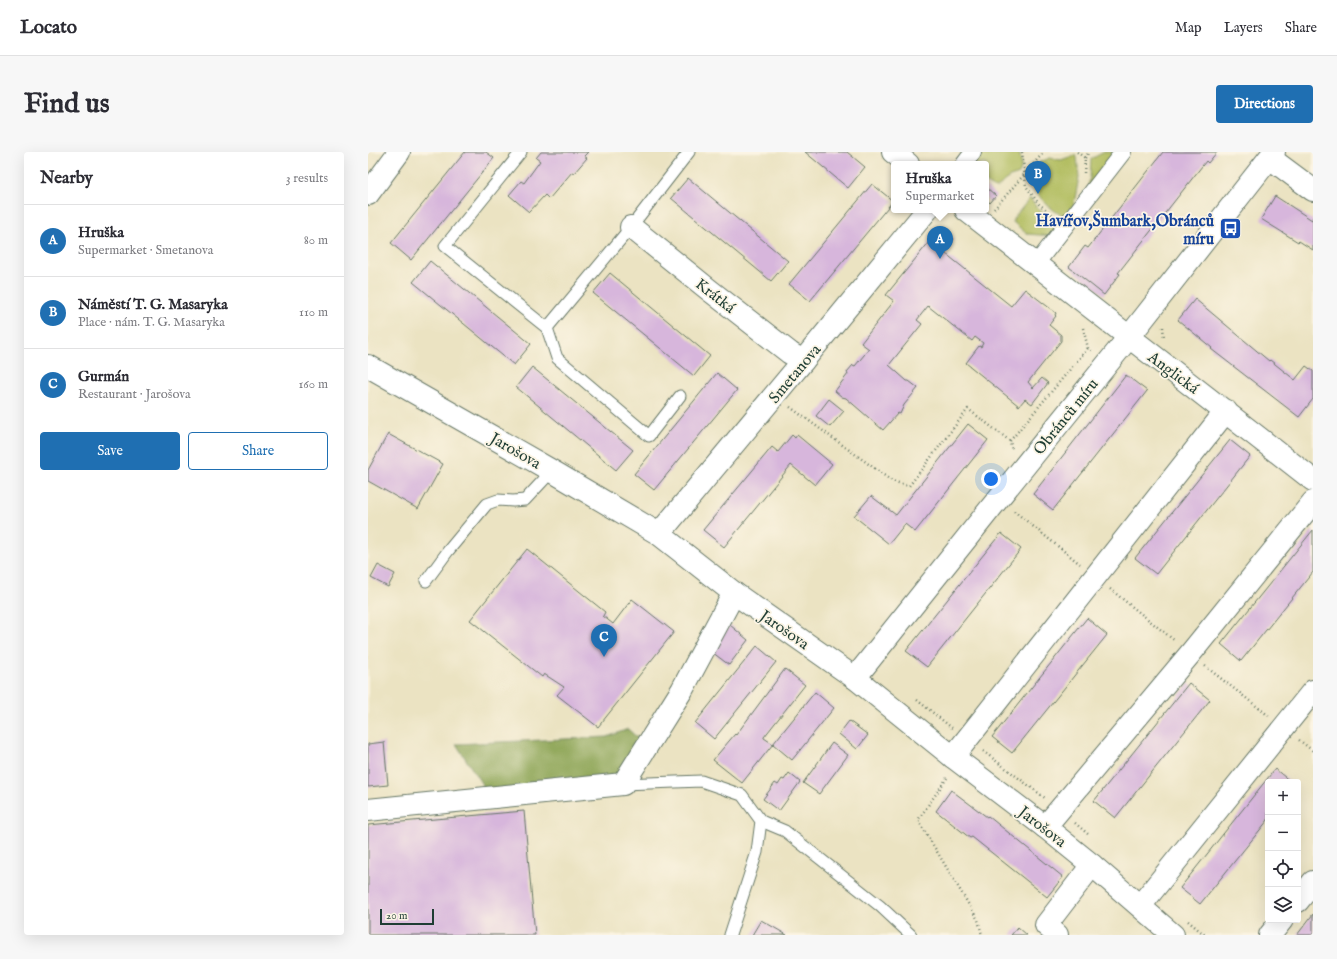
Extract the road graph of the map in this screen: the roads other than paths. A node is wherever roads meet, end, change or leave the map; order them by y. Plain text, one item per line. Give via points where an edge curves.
1 (399, 152) edge
2 (521, 152) edge
3 (689, 152) edge
4 (893, 152) edge
5 (973, 152) edge
6 (1123, 152) edge
7 (1272, 155) edge
8 (904, 161) edge
9 (966, 161) edge
10 (1313, 190) edge
11 (368, 194) edge
12 (925, 213) edge
13 (970, 213) edge
14 (631, 227) junction
15 (1036, 264) junction
16 (547, 328) junction
17 (1129, 337) junction
18 (803, 361) junction
19 (368, 366) edge
20 (680, 396) dead end
21 (1226, 411) junction
22 (552, 471) junction
23 (1313, 480) edge
24 (1313, 502) edge
25 (659, 534) junction
26 (426, 581) dead end
27 (734, 593) junction
28 (854, 678) junction
29 (1313, 691) edge
30 (956, 759) junction
31 (623, 784) junction
32 (368, 810) edge
33 (761, 822) junction
34 (1045, 827) junction
35 (1092, 865) junction
36 (1313, 882) edge
37 (1301, 897) edge
38 (1140, 906) junction
39 (1280, 923) edge
40 (730, 935) edge
41 (911, 935) edge
42 (1057, 935) edge
43 (1173, 935) edge
44 (1270, 935) edge

1 - 11 street
2 - 16 lane via 445,246
3 - 14 lane
4 - 8 street
5 - 9 street
6 - 15 street
7 - 10 street
7 - 17 street, Obránců míru
12 - 18 street, Smetanova
13 - 15 street, Anglická
14 - 16 lane
14 - 18 street, Krátká via 708,290
15 - 17 street, Anglická
16 - 20 lane via 557,358 649,436
17 - 21 street, Anglická
17 - 28 street, Obránců míru
18 - 25 street, Smetanova
19 - 22 street, Jarošova
21 - 23 street, Anglická
21 - 30 street
22 - 25 street, Jarošova
22 - 26 lane via 525,500 498,500 487,504
24 - 34 street
25 - 27 street, Jarošova
27 - 28 street, Jarošova
27 - 31 street via 682,690
28 - 30 street, Jarošova
29 - 38 street
30 - 34 street, Jarošova
31 - 32 street
31 - 33 lane via 702,781 742,795
33 - 40 lane via 758,852
33 - 41 lane via 784,832 880,906
34 - 35 street, Jarošova
35 - 38 street, Jarošova
35 - 42 street via 1046,925
36 - 37 street
38 - 43 street, Jarošova
39 - 44 street

